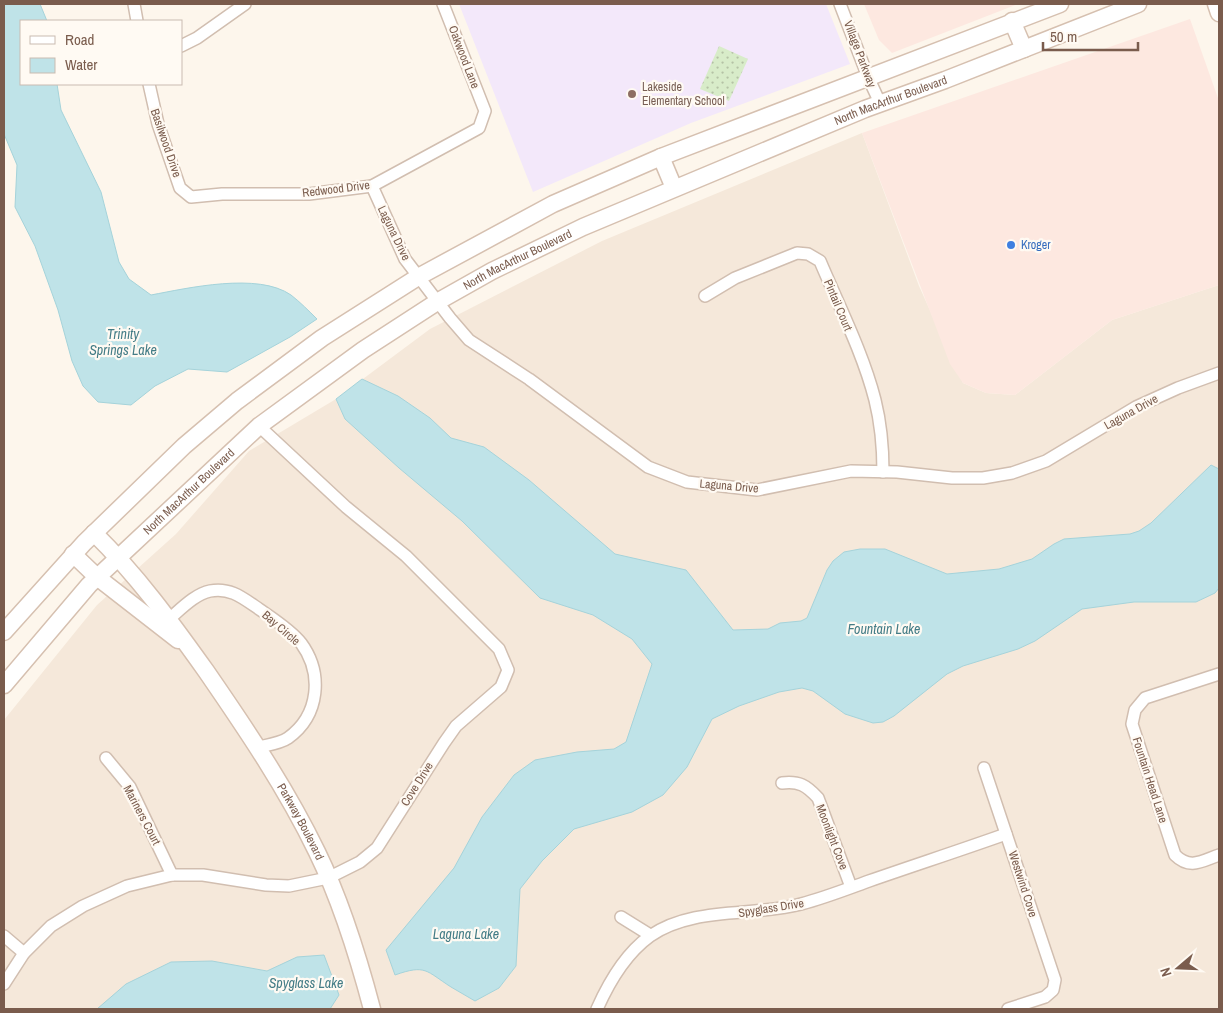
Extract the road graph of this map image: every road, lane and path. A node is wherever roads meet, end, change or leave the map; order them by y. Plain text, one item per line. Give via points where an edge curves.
1 (134, 4) edge
2 (244, 4) edge
3 (443, 4) edge
4 (840, 4) edge
5 (1060, 4) edge
6 (1138, 4) edge
7 (1216, 4) edge
8 (1219, 13) edge
9 (137, 20) edge
10 (1012, 21) junction
11 (182, 46) edge
12 (1024, 49) junction
13 (868, 77) junction
14 (149, 85) edge
15 (880, 103) junction
16 (485, 111) joint
17 (661, 157) junction
18 (372, 186) junction
19 (674, 188) junction
20 (191, 197) joint
21 (418, 277) junction
22 (705, 296) dead end
23 (437, 302) junction
24 (1219, 373) edge
25 (260, 426) junction
26 (883, 472) junction
27 (94, 533) junction
28 (73, 554) junction
29 (118, 557) junction
30 (97, 577) junction
31 (169, 619) junction
32 (4, 632) edge
33 (193, 653) junction
34 (1219, 674) edge
35 (4, 685) edge
36 (259, 748) junction
37 (106, 758) dead end
38 (984, 768) dead end
39 (782, 783) dead end
40 (1006, 834) junction
41 (1219, 855) edge
42 (172, 875) junction
43 (328, 878) junction
44 (851, 887) junction
45 (622, 917) dead end
46 (650, 935) junction
47 (4, 936) edge
48 (24, 953) junction
49 (4, 984) edge
50 (372, 1009) edge
51 (597, 1009) edge
52 (1008, 1009) edge

1 - 9 street
2 - 11 street
3 - 16 street, Oakwood Lane
4 - 13 street, Village Parkway
5 - 10 main road
6 - 12 main road, North MacArthur Boulevard
7 - 8 main road
10 - 12 main road
10 - 13 main road
12 - 15 main road, North MacArthur Boulevard
13 - 15 street, Village Parkway
13 - 17 main road
14 - 20 street, Basilwood Drive via 158,124 180,188
15 - 19 main road, North MacArthur Boulevard
16 - 18 street, Redwood Drive via 479,128
17 - 19 main road
17 - 21 main road via 553,204
18 - 20 street, Redwood Drive via 309,194
18 - 21 street, Laguna Drive via 405,260
19 - 23 main road, North MacArthur Boulevard via 583,226
21 - 23 street, Laguna Drive
21 - 27 main road via 328,334 237,401 184,446
22 - 26 street, Pintail Court via 735,278 797,253 808,254 820,261 875,399 882,439
23 - 25 main road, North MacArthur Boulevard via 363,350
23 - 26 street, Laguna Drive via 469,340 529,379 648,467 686,482 757,490 851,471
24 - 26 street, Laguna Drive via 1136,408 1046,461 1012,473 952,478
25 - 29 main road, North MacArthur Boulevard
25 - 43 street, Cove Drive via 346,507 406,556 499,649 508,670 501,688 456,726 378,848 360,862
27 - 28 main road
27 - 29 main road, Parkway Boulevard
28 - 30 main road, Parkway Boulevard
28 - 32 main road
29 - 30 main road, North MacArthur Boulevard
29 - 31 main road, Parkway Boulevard
30 - 33 main road, Parkway Boulevard
30 - 35 main road, North MacArthur Boulevard
31 - 33 main road, Parkway Boulevard
31 - 36 street, Bay Circle via 198,596 224,590 235,593 269,615 300,641 315,676 313,703 301,726 287,739
33 - 36 main road, Parkway Boulevard
34 - 41 street, Fountain Head Lane via 1146,698 1135,710 1132,724 1175,855 1182,863 1192,864
36 - 43 main road, Parkway Boulevard
37 - 42 street, Mariners Court via 130,787
38 - 40 street, Westwind Cove
39 - 44 street, Moonlight Cove via 796,781 808,787 818,798
40 - 44 street, Spyglass Drive
40 - 52 street, Westwind Cove via 1055,980 1053,990 1045,996
42 - 43 street, Cove Drive via 203,875 289,886
42 - 48 street, Cove Drive via 126,886 83,906 51,926
43 - 50 main road, Parkway Boulevard
44 - 46 street, Spyglass Drive via 801,904 758,912 703,916
45 - 46 street
46 - 51 street, Spyglass Drive via 628,956
47 - 48 street
48 - 49 street, Cove Drive

